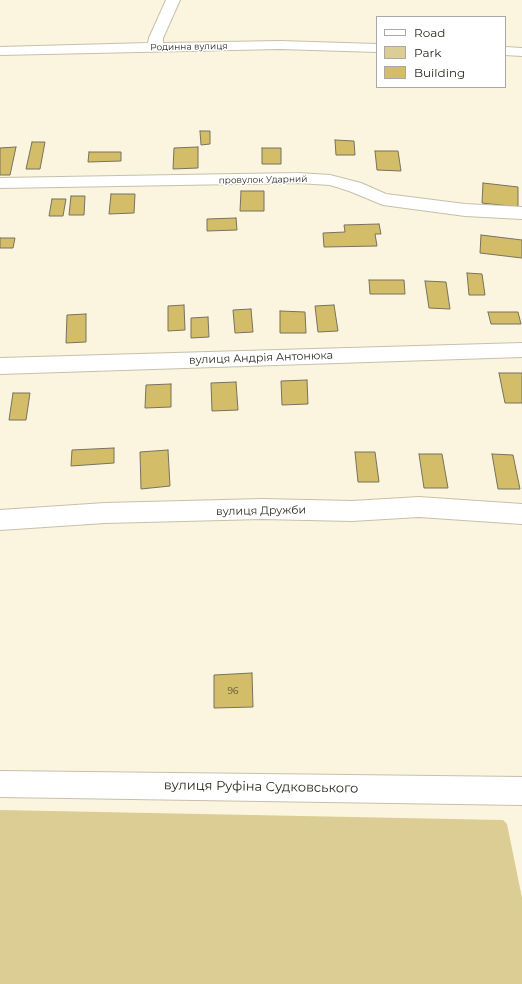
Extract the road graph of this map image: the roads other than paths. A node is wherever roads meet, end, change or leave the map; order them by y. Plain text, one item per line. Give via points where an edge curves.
1 (173, 0) edge
2 (155, 47) junction
3 (376, 48) edge
4 (0, 51) edge
5 (506, 51) edge
6 (522, 52) edge
7 (0, 183) edge
8 (522, 213) edge
9 (522, 350) edge
10 (0, 366) edge
11 (522, 514) edge
12 (0, 520) edge
13 (0, 784) edge
14 (522, 791) edge

1 - 2 street via 156,38
2 - 3 street, Родинна вулиця via 280,45
2 - 4 street, Родинна вулиця
5 - 6 street
7 - 8 street, провулок Ударний via 330,180 383,199 465,210
9 - 10 street, вулиця Андрія Антонюка
11 - 12 street, вулиця Дружби via 419,507 352,511 262,509 105,513
13 - 14 street, вулиця Руфіна Судковського

